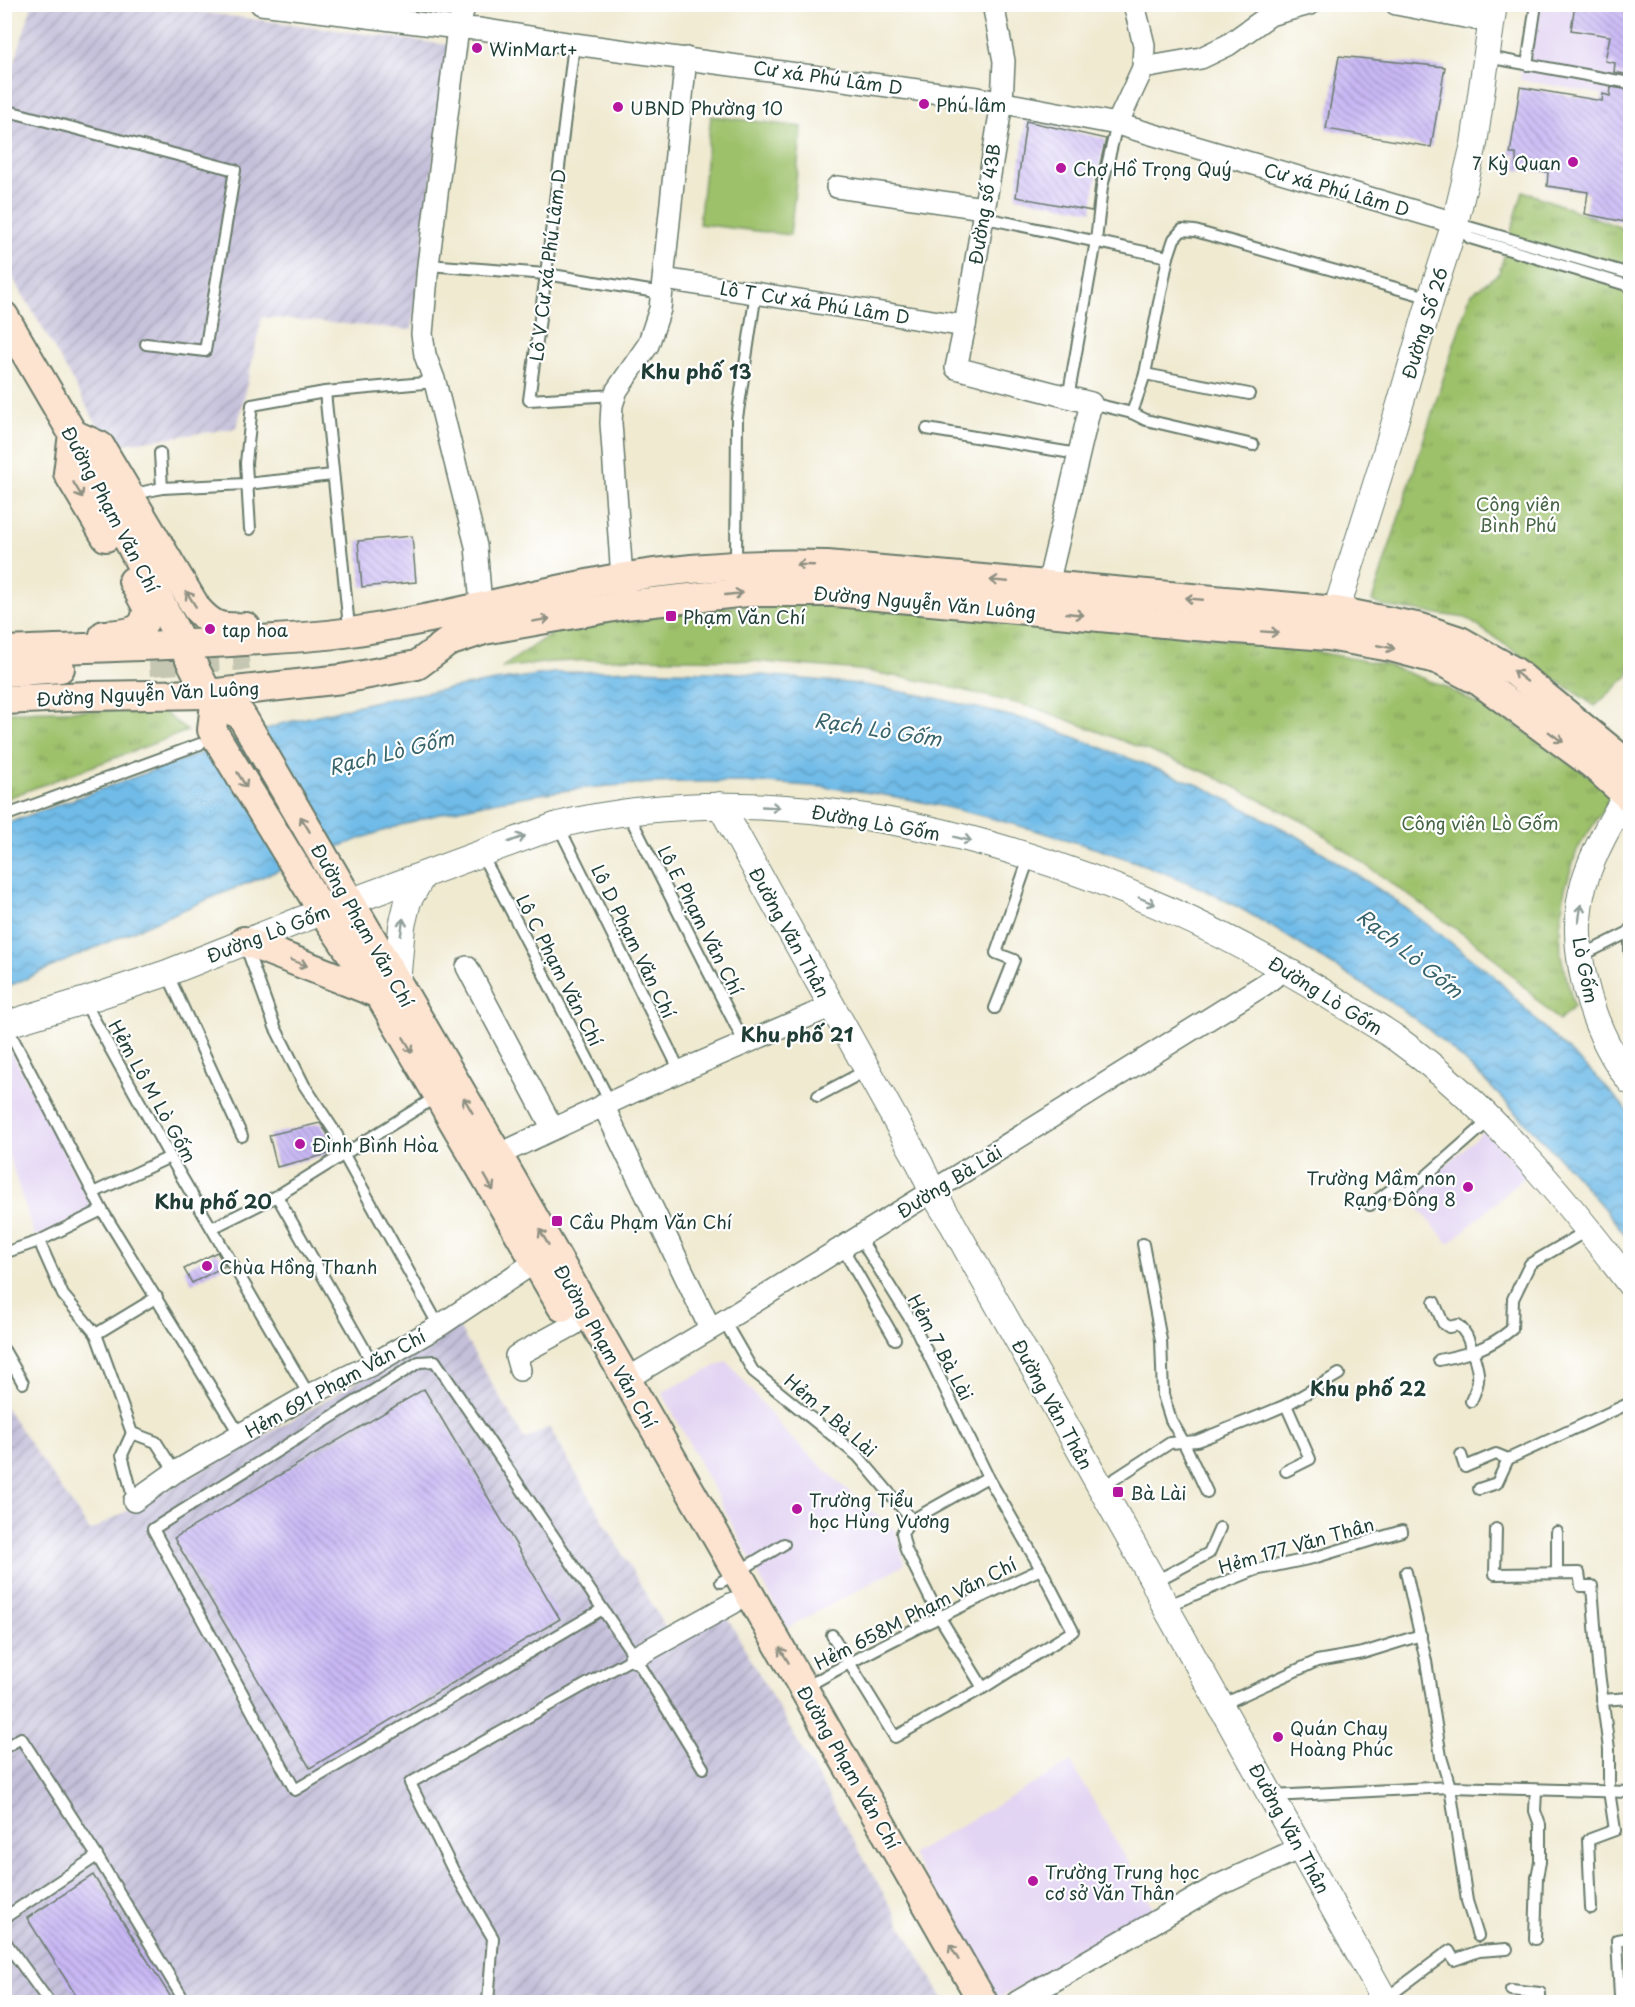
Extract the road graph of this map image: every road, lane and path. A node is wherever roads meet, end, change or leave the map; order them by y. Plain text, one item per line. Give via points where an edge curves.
1 (261, 4) edge
2 (465, 4) edge
3 (993, 4) edge
4 (1134, 4) edge
5 (1310, 4) edge
6 (1536, 4) edge
7 (1401, 5) edge
8 (312, 8) edge
9 (1269, 10) edge
10 (1493, 13) edge
11 (458, 28) junction
12 (574, 44) junction
13 (1487, 57) junction
14 (686, 58) junction
15 (1527, 65) junction
16 (1143, 68) junction
17 (1630, 83) edge
18 (1002, 102) junction
19 (4, 110) edge
20 (1118, 124) junction
21 (837, 187) dead end
22 (982, 213) junction
23 (1455, 223) junction
24 (1095, 241) junction
25 (1168, 256) junction
26 (428, 265) junction
27 (546, 274) junction
28 (1630, 274) edge
29 (663, 286) junction
30 (1630, 286) edge
31 (756, 292) junction
32 (1431, 298) junction
33 (4, 316) edge
34 (965, 326) junction
35 (146, 344) dead end
36 (1144, 374) junction
37 (435, 382) junction
38 (326, 392) junction
39 (1249, 394) dead end
40 (615, 395) junction
41 (1068, 398) junction
42 (1091, 403) junction
43 (1132, 413) junction
44 (927, 429) dead end
45 (73, 434) junction
46 (1253, 445) dead end
47 (160, 453) dead end
48 (1078, 454) junction
49 (333, 475) junction
50 (246, 484) junction
51 (162, 488) junction
52 (129, 495) junction
53 (250, 529) dead end
54 (736, 566) junction
55 (623, 592) junction
56 (1045, 598) junction
57 (481, 605) junction
58 (348, 617) junction
59 (1332, 624) junction
60 (446, 629) junction
61 (4, 639) edge
62 (182, 645) junction
63 (4, 651) edge
64 (249, 664) tunnel mouth
65 (4, 672) edge
66 (4, 683) edge
67 (212, 698) junction
68 (4, 700) edge
69 (206, 737) junction
70 (1625, 757) edge
71 (1629, 794) edge
72 (720, 806) junction
73 (627, 812) junction
74 (4, 816) edge
75 (558, 825) junction
76 (481, 853) junction
77 (1030, 858) junction
78 (423, 875) junction
79 (350, 902) junction
80 (323, 912) junction
81 (1630, 931) edge
82 (244, 941) junction
83 (1630, 952) edge
84 (1580, 957) junction
85 (466, 967) dead end
86 (1284, 969) junction
87 (167, 973) junction
88 (388, 989) junction
89 (83, 1001) junction
90 (832, 1006) junction
91 (994, 1008) dead end
92 (5, 1024) edge
93 (745, 1044) junction
94 (867, 1070) junction
95 (680, 1071) junction
96 (1630, 1081) edge
97 (438, 1096) junction
98 (818, 1096) dead end
99 (607, 1104) junction
100 (1490, 1120) junction
101 (553, 1129) junction
102 (242, 1136) dead end
103 (344, 1155) junction
104 (498, 1155) junction
105 (170, 1157) junction
106 (932, 1191) junction
107 (95, 1192) junction
108 (277, 1196) junction
109 (1370, 1205) dead end
110 (102, 1210) junction
111 (212, 1228) junction
112 (1588, 1230) junction
113 (39, 1241) junction
114 (850, 1242) junction
115 (1143, 1244) dead end
116 (4, 1253) edge
117 (535, 1262) junction
118 (1630, 1284) edge
119 (157, 1297) junction
120 (1434, 1302) dead end
121 (573, 1325) junction
122 (717, 1325) junction
123 (439, 1326) junction
124 (96, 1334) junction
125 (895, 1339) dead end
126 (4, 1350) edge
127 (1473, 1353) junction
128 (1439, 1360) dead end
129 (373, 1364) junction
130 (520, 1370) dead end
131 (1339, 1374) dead end
132 (23, 1383) dead end
133 (618, 1384) junction
134 (309, 1395) junction
135 (1471, 1401) dead end
136 (1630, 1402) edge
137 (1286, 1405) junction
138 (132, 1433) junction
139 (240, 1435) junction
140 (1183, 1441) junction
141 (1461, 1455) dead end
142 (1508, 1459) junction
143 (175, 1472) junction
144 (1286, 1472) dead end
145 (988, 1476) junction
146 (1100, 1488) junction
147 (1479, 1489) dead end
148 (1207, 1492) dead end
149 (134, 1501) joint
150 (912, 1520) junction
151 (1220, 1528) dead end
152 (1496, 1529) dead end
153 (1402, 1531) dead end
154 (1557, 1532) dead end
155 (784, 1544) dead end
156 (1041, 1569) junction
157 (1406, 1572) dead end
158 (1557, 1574) junction
159 (1154, 1582) junction
160 (730, 1586) junction
161 (1165, 1606) junction
162 (601, 1610) junction
163 (939, 1616) junction
164 (832, 1635) dead end
165 (1421, 1635) junction
166 (635, 1657) junction
167 (848, 1663) junction
168 (804, 1688) junction
169 (983, 1688) junction
170 (1630, 1698) edge
171 (1602, 1700) junction
172 (1221, 1705) junction
173 (4, 1748) edge
174 (703, 1768) dead end
175 (1450, 1787) junction
176 (1536, 1790) junction
177 (1610, 1791) junction
178 (1630, 1792) edge
179 (1272, 1796) junction
180 (1300, 1848) junction
181 (97, 1856) junction
182 (1591, 1908) dead end
183 (4, 1918) edge
184 (1478, 1936) dead end
185 (1630, 1938) edge
186 (1535, 1939) dead end
187 (4, 1940) edge
188 (1507, 1950) dead end
189 (1511, 1990) dead end
190 (1385, 2001) edge
191 (49, 2002) edge
192 (185, 2002) edge
193 (488, 2002) edge
194 (960, 2002) edge
195 (983, 2002) edge
196 (1017, 2002) edge
197 (1540, 2002) edge
198 (1619, 2002) edge

1 - 8 street, Cư xá Phú Lâm D
2 - 11 street
3 - 18 street, Đường số 43B via 1004,61
4 - 16 street via 1144,45
5 - 9 street
6 - 15 lane
7 - 10 street
8 - 11 street, Cư xá Phú Lâm D
9 - 16 street via 1228,45 1201,58
10 - 13 street, Đường Số 26
11 - 12 street, Cư xá Phú Lâm D
11 - 26 street
12 - 14 street, Cư xá Phú Lâm D
12 - 27 lane, Lô V Cư xá Phú Lâm D
13 - 15 lane
13 - 23 street, Đường Số 26 via 1474,144
14 - 18 street, Cư xá Phú Lâm D
14 - 29 street
15 - 17 lane
16 - 20 street
18 - 20 street, Cư xá Phú Lâm D
18 - 22 street, Đường số 43B
19 - 35 lane via 235,170 205,351
20 - 23 street, Cư xá Phú Lâm D
20 - 24 lane via 1102,187
21 - 22 street
22 - 24 lane
22 - 34 street, Đường số 43B
23 - 28 lane
23 - 30 lane via 1470,238
23 - 32 street, Đường Số 26
24 - 25 lane
24 - 41 lane
25 - 32 lane via 1182,230 1195,231
25 - 36 lane
26 - 27 lane
26 - 37 street via 422,334 424,356
27 - 29 lane
27 - 40 lane, Lô V Cư xá Phú Lâm D via 529,400
29 - 31 street, Lô T Cư xá Phú Lâm D
29 - 40 street via 648,345
31 - 34 street, Lô T Cư xá Phú Lâm D
31 - 54 lane via 737,418
32 - 59 street, Đường Số 26
33 - 45 main road, Đường Phạm Văn Chí
34 - 41 street, Đường số 43B via 956,368
36 - 39 lane
36 - 43 lane
37 - 38 lane
37 - 57 street via 476,546
38 - 49 lane
38 - 50 lane via 252,405
40 - 55 street via 610,423
41 - 42 street
42 - 43 lane
42 - 48 street
43 - 46 lane via 1146,420
44 - 48 lane
45 - 52 main road via 100,446
45 -> 61 main road via 68,472 147,607 144,622 137,629 120,634
45 - 62 main road, Đường Phạm Văn Chí
47 - 51 lane
48 - 56 street
49 - 50 lane
49 - 58 lane
50 - 51 lane
50 - 53 lane
51 - 52 lane
58 -> 52 main road via 289,626 229,628 209,623
54 - 55 main road, Đường Nguyễn Văn Luông
56 -> 54 main road, Đường Nguyễn Văn Luông via 827,565
55 -> 56 main road, Đường Nguyễn Văn Luông via 835,592
55 - 57 main road, Đường Nguyễn Văn Luông
60 -> 55 main road, Đường Nguyễn Văn Luông via 484,630
56 - 59 main road, Đường Nguyễn Văn Luông
57 - 60 main road, Đường Nguyễn Văn Luông
58 - 60 main road via 420,610
70 -> 59 main road, Đường Nguyễn Văn Luông via 1515,672 1460,641 1421,627
59 -> 71 main road, Đường Nguyễn Văn Luông via 1439,660 1479,681
60 - 62 main road, Đường Nguyễn Văn Luông
60 - 64 main road via 418,627 301,649
60 - 67 main road, Đường Nguyễn Văn Luông via 417,665
62 - 63 main road, Đường Nguyễn Văn Luông
62 - 67 main road, Đường Phạm Văn Chí
65 - 66 main road via 150,670
67 - 68 main road, Đường Nguyễn Văn Luông via 88,696
67 - 69 main road
79 -> 67 main road, Đường Phạm Văn Chí via 241,715
69 - 74 lane
69 -> 80 main road, Đường Phạm Văn Chí
84 -> 71 street, Lò Gốm via 1577,936 1584,884 1600,841
72 - 73 street, Đường Lò Gốm
72 -> 77 street, Đường Lò Gốm via 858,816
72 - 90 street, Đường Văn Thân
73 - 75 street, Đường Lò Gốm
73 - 93 lane, Lô E Phạm Văn Chí
76 -> 75 street, Đường Lò Gốm
75 - 95 lane, Lô D Phạm Văn Chí
76 - 78 street, Đường Lò Gốm
76 - 99 lane, Lô C Phạm Văn Chí
77 -> 86 street, Đường Lò Gốm via 1170,911
77 - 91 lane via 996,953 1014,960
78 - 79 street, Đường Lò Gốm
88 -> 78 street via 408,901
79 - 80 street, Đường Lò Gốm
79 - 88 main road, Đường Phạm Văn Chí
80 - 82 street, Đường Lò Gốm
80 - 88 main road, Đường Phạm Văn Chí
81 - 83 lane
81 - 84 lane
82 - 87 street, Đường Lò Gốm
82 -> 88 main road
82 - 103 lane via 275,1028 304,1085 337,1135
84 - 96 street, Lò Gốm via 1600,1029
85 - 101 street
86 - 100 street, Đường Lò Gốm via 1397,1039
86 - 106 street, Đường Bà Lài
87 - 89 street, Đường Lò Gốm
87 - 102 lane
88 -> 97 main road, Đường Phạm Văn Chí
104 -> 88 main road, Đường Phạm Văn Chí
89 - 92 street, Đường Lò Gốm
89 - 105 lane, Hẻm Lô M Lò Gốm
90 - 93 street
90 - 94 street, Đường Văn Thân
92 - 107 lane
93 - 95 street
94 - 98 lane
94 - 106 street, Đường Văn Thân
95 - 99 street
97 - 103 lane
97 -> 117 main road, Đường Phạm Văn Chí
99 - 101 street
99 - 122 street
100 - 109 lane via 1408,1192 1395,1187
100 - 112 street, Đường Lò Gốm
101 - 104 street
103 - 108 lane
103 - 123 lane
133 -> 104 main road, Đường Phạm Văn Chí
105 - 107 lane
105 - 111 lane, Hẻm Lô M Lò Gốm
106 - 114 street, Đường Bà Lài
106 - 146 street, Đường Văn Thân
107 - 110 lane
108 - 111 lane
108 - 129 lane
110 - 113 lane
110 - 119 lane
111 - 134 lane, Hẻm Lô M Lò Gốm
112 - 118 street, Đường Lò Gốm
112 - 127 lane via 1530,1264 1513,1299 1512,1329
113 - 116 lane
113 - 124 lane via 63,1295
114 - 122 street, Đường Bà Lài
114 - 125 lane
114 - 145 lane, Hẻm 7 Bà Lài via 914,1325
115 - 140 lane via 1161,1340 1163,1395
117 - 121 main road, Đường Phạm Văn Chí
117 - 123 street, Hẻm 691 Phạm Văn Chí
119 - 124 lane
119 - 139 lane
120 - 127 lane via 1443,1323 1449,1327 1458,1325 1467,1334
121 - 130 street via 516,1356
121 - 133 main road, Đường Phạm Văn Chí
122 - 133 street, Đường Bà Lài
122 - 150 lane, Hẻm 1 Bà Lài via 753,1371 858,1456
123 - 129 street, Hẻm 691 Phạm Văn Chí
124 - 138 lane
126 - 132 lane
127 - 128 lane
127 - 135 lane via 1479,1370
129 - 134 street, Hẻm 691 Phạm Văn Chí
131 - 137 lane
133 - 160 main road, Đường Phạm Văn Chí
134 - 139 street, Hẻm 691 Phạm Văn Chí
136 - 142 lane
137 - 140 lane via 1197,1441
137 - 144 lane via 1310,1460
138 - 143 lane via 156,1442
138 - 149 lane via 122,1455
139 - 143 street, Hẻm 691 Phạm Văn Chí
140 - 146 lane via 1170,1443
140 - 148 lane
141 - 142 lane via 1465,1467 1496,1454
142 - 147 lane via 1497,1483
143 - 149 street, Hẻm 691 Phạm Văn Chí
145 - 150 lane
145 - 156 lane, Hẻm 7 Bà Lài
146 - 159 street, Đường Văn Thân
150 - 163 lane via 902,1533 906,1550
151 - 159 lane via 1209,1553
152 - 158 lane via 1495,1574
153 - 161 lane, Hẻm 177 Văn Thân via 1313,1558 1255,1570
154 - 158 lane
155 - 160 lane
156 - 163 lane, Hẻm 658M Phạm Văn Chí
156 - 169 lane, Hẻm 7 Bà Lài via 1073,1631
157 - 165 lane
158 - 171 lane via 1579,1573 1581,1586 1592,1586
159 - 161 street, Đường Văn Thân
160 - 166 street
168 -> 160 main road, Đường Phạm Văn Chí
160 - 194 main road, Đường Phạm Văn Chí
161 - 172 street, Đường Văn Thân
162 - 162 lane via 295,1790 153,1529 419,1362 435,1361
162 - 166 lane
163 - 167 lane, Hẻm 658M Phạm Văn Chí
163 - 169 lane
164 - 167 lane
165 - 172 lane via 1363,1653 1317,1661
165 - 175 lane via 1441,1757
166 - 174 lane
166 - 193 lane via 410,1783 493,1938
167 - 168 lane, Hẻm 658M Phạm Văn Chí
167 - 169 lane via 895,1737
195 -> 168 main road, Đường Phạm Văn Chí
170 - 171 lane
171 - 177 lane via 1610,1749
172 - 179 street, Đường Văn Thân
173 - 181 lane via 21,1738
175 - 176 lane
175 - 179 lane
175 - 184 lane via 1467,1901
176 - 177 lane
176 - 186 lane via 1540,1862
177 - 178 lane
177 - 182 lane via 1615,1830 1587,1840
179 - 180 street, Đường Văn Thân
180 - 190 street, Đường Văn Thân
180 - 196 street via 1215,1887
181 - 183 lane
181 - 192 lane
185 - 198 lane via 1617,1940
187 - 191 lane
188 - 190 lane via 1479,1951 1454,1960 1449,1951
189 - 197 lane via 1540,1993

